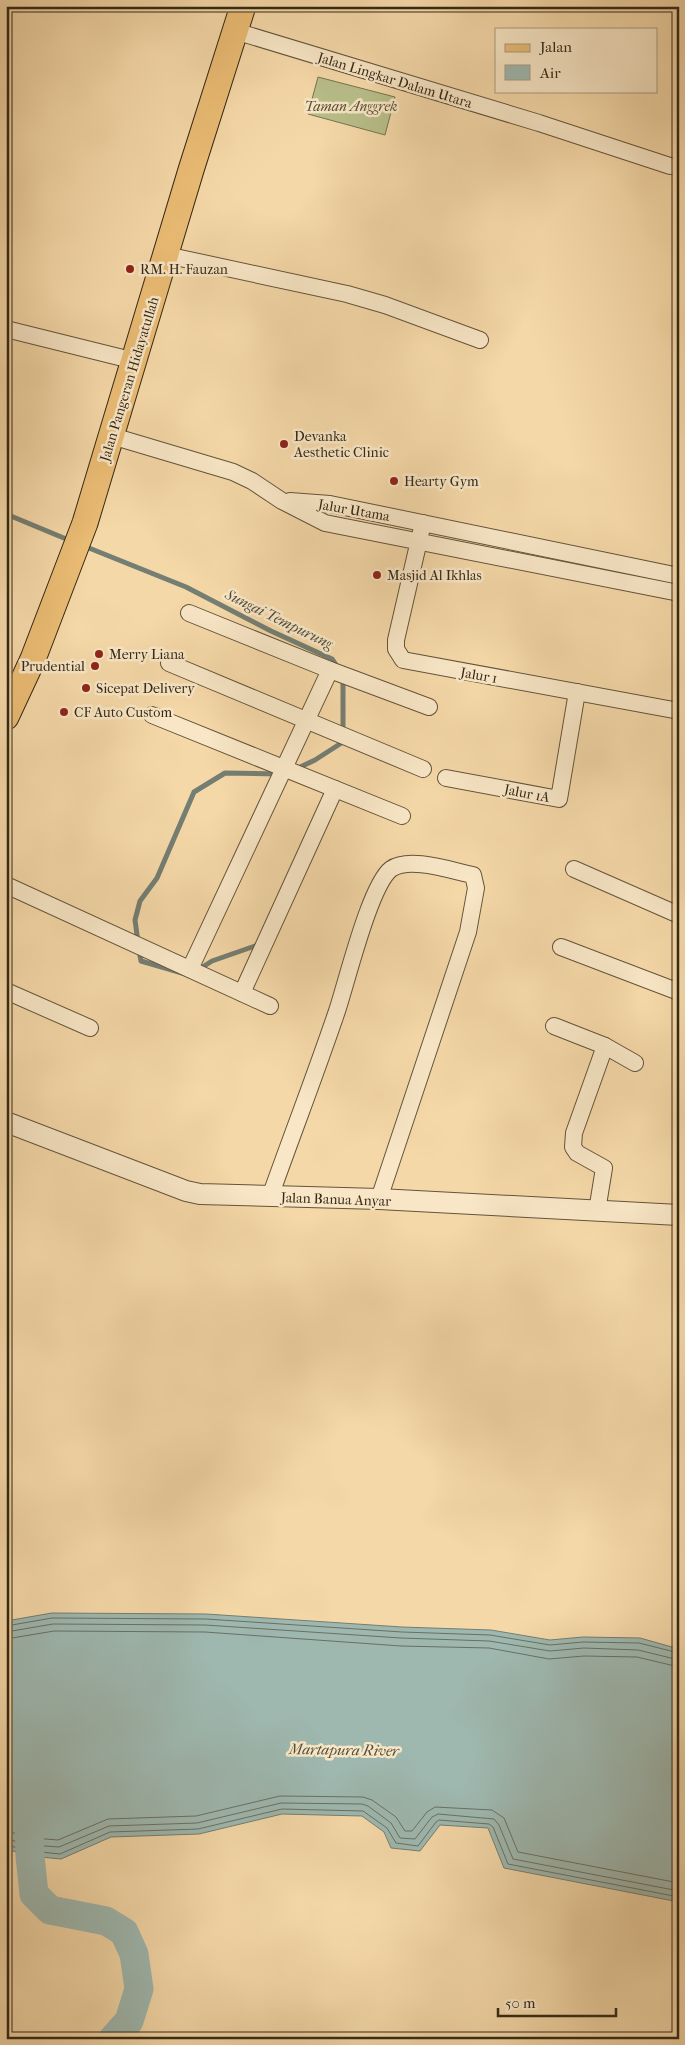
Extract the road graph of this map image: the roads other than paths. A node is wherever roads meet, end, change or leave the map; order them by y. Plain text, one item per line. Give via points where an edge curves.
1 (243, 6) edge
2 (235, 31) junction
3 (670, 166) dead end
4 (166, 255) junction
5 (6, 329) edge
6 (480, 340) dead end
7 (134, 360) junction
8 (112, 436) junction
9 (282, 501) junction
10 (423, 523) junction
11 (420, 540) junction
12 (592, 567) junction
13 (679, 576) edge
14 (679, 593) edge
15 (189, 613) dead end
16 (169, 663) dead end
17 (330, 670) junction
18 (577, 692) junction
19 (429, 707) dead end
20 (679, 711) edge
21 (152, 715) dead end
22 (6, 717) edge
23 (307, 720) junction
24 (284, 768) junction
25 (422, 769) dead end
26 (446, 778) dead end
27 (335, 789) junction
28 (402, 816) dead end
29 (574, 868) dead end
30 (6, 885) edge
31 (679, 914) edge
32 (561, 947) dead end
33 (190, 969) junction
34 (6, 991) edge
35 (679, 992) edge
36 (242, 993) junction
37 (270, 1006) dead end
38 (554, 1026) dead end
39 (90, 1028) dead end
40 (605, 1046) junction
41 (635, 1064) dead end
42 (6, 1122) edge
43 (270, 1197) junction
44 (379, 1199) junction
45 (597, 1211) junction
46 (679, 1215) edge

1 - 2 main road, Jalan Pangeran Hidayatullah
2 - 3 street, Jalan Lingkar Dalam Utara
2 - 4 main road, Jalan Pangeran Hidayatullah
4 - 6 street via 347,294
4 - 7 main road, Jalan Pangeran Hidayatullah
5 - 7 street
7 - 8 main road, Jalan Pangeran Hidayatullah
8 - 9 street via 233,472
8 - 22 main road, Jalan Pangeran Hidayatullah via 85,523 33,659
9 - 10 street, Jalur Utama via 330,504
9 - 11 street, Jalur Utama via 325,523
10 - 11 street
10 - 12 street, Jalur Utama
11 - 12 street, Jalur Utama
11 - 18 street, Jalur 1 via 396,640 396,649 403,660
12 - 13 street, Jalur Utama
12 - 14 street, Jalur Utama
15 - 17 street
16 - 23 street
17 - 19 street
17 - 23 street
18 - 20 street, Jalur 1
18 - 26 street, Jalur 1A via 559,799
21 - 24 street
23 - 24 street
23 - 25 street
24 - 27 street
24 - 33 street
27 - 28 street
27 - 36 street
29 - 31 street
30 - 33 street
32 - 35 street
33 - 36 street
34 - 39 street
36 - 37 street
38 - 40 street
40 - 41 street
40 - 45 street via 572,1142 577,1153 604,1168
42 - 43 street, Jalan Banua Anyar via 186,1190 218,1196
43 - 44 street, Jalan Banua Anyar
43 - 44 street via 375,893 391,870 402,865 416,864 473,875 476,888 468,932
44 - 45 street, Jalan Banua Anyar
45 - 46 street, Jalan Banua Anyar

